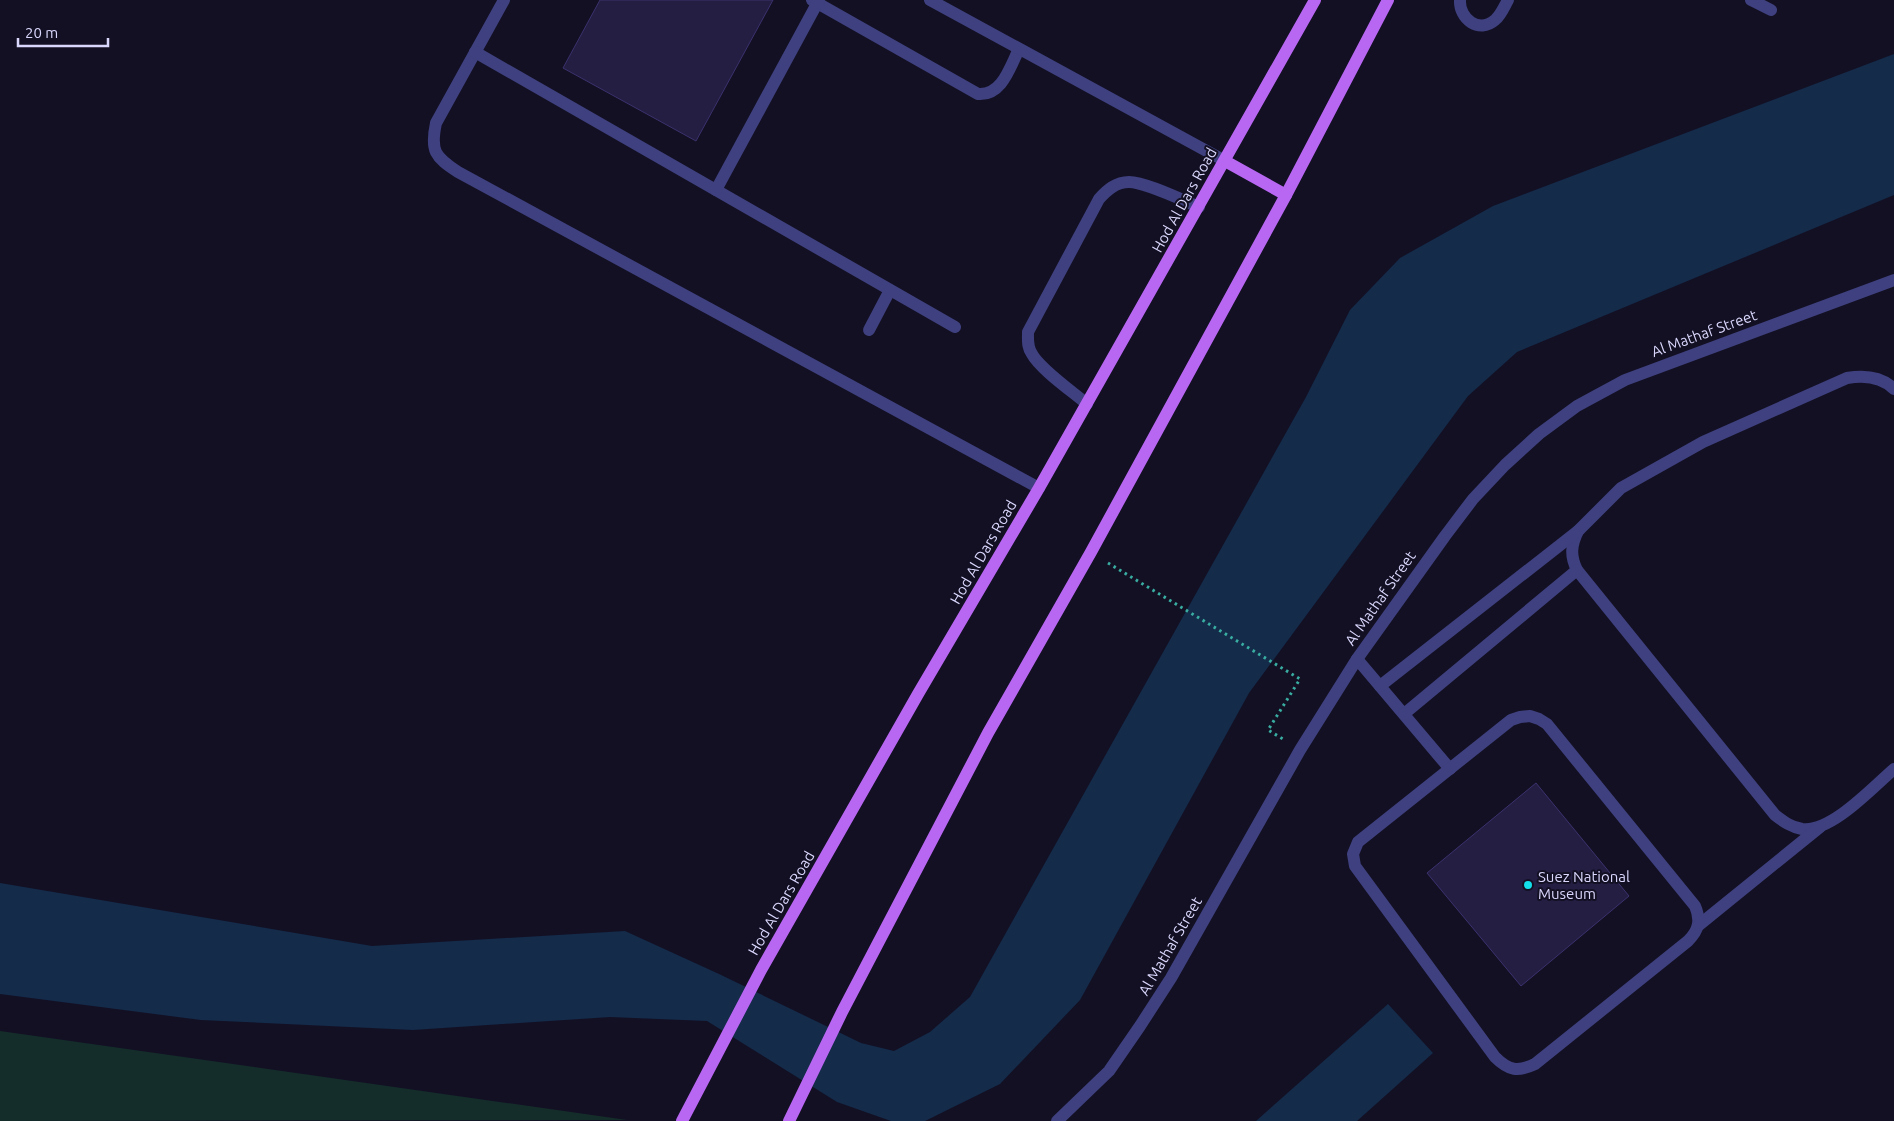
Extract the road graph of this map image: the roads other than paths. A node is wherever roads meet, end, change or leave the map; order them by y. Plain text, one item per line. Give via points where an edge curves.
1 (504, 0) edge
2 (930, 0) edge
3 (1315, 0) edge
4 (1388, 0) edge
5 (1460, 0) edge
6 (1508, 0) edge
7 (1751, 0) edge
8 (816, 1) edge
9 (1771, 10) dead end
10 (1019, 48) junction
11 (475, 52) junction
12 (1225, 161) junction
13 (716, 190) junction
14 (1286, 195) junction
15 (1199, 207) junction
16 (1894, 280) edge
17 (890, 290) junction
18 (955, 327) dead end
19 (869, 330) dead end
20 (1894, 389) edge
21 (1087, 404) junction
22 (1039, 488) junction
23 (1578, 531) junction
24 (1577, 570) junction
25 (1357, 659) junction
26 (1380, 686) junction
27 (1404, 714) junction
28 (1450, 769) junction
29 (1894, 769) edge
30 (1820, 827) junction
31 (1699, 925) junction
32 (682, 1121) edge
33 (789, 1121) edge
34 (1057, 1121) edge

1 - 11 street
2 - 10 street
3 - 12 main road, Hod Al Dars Road
4 - 14 main road
5 - 6 street via 1465,18 1473,24 1484,25 1494,22
7 - 9 street
8 - 10 street via 978,94 987,95 1000,86
8 - 13 street
10 - 12 street
11 - 13 street
11 - 22 street via 436,123 432,140 437,154 446,164
12 - 14 main road
12 - 15 main road, Hod Al Dars Road
13 - 17 street
14 - 33 main road via 988,733 842,1012
15 - 21 main road, Hod Al Dars Road
15 - 21 street via 1129,182 1117,184 1099,199 1028,332 1032,356
16 - 25 street, Al Mathaf Street via 1625,380 1576,406 1504,465 1473,499
17 - 18 street
17 - 19 street
20 - 23 street via 1876,378 1847,378 1712,438 1621,488
21 - 22 main road, Hod Al Dars Road
22 - 32 main road, Hod Al Dars Road via 761,970
23 - 24 street via 1571,550
23 - 26 street
24 - 27 street
24 - 30 street via 1775,815 1788,825 1804,829
25 - 26 street
25 - 34 street, Al Mathaf Street via 1300,750 1176,970 1140,1026 1109,1071
26 - 27 street
27 - 28 street
28 - 31 street via 1511,720 1530,716 1547,724 1695,906
28 - 31 street via 1358,842 1352,854 1353,860 1503,1065 1514,1069 1535,1064 1688,941
29 - 30 street via 1835,820
30 - 31 street

